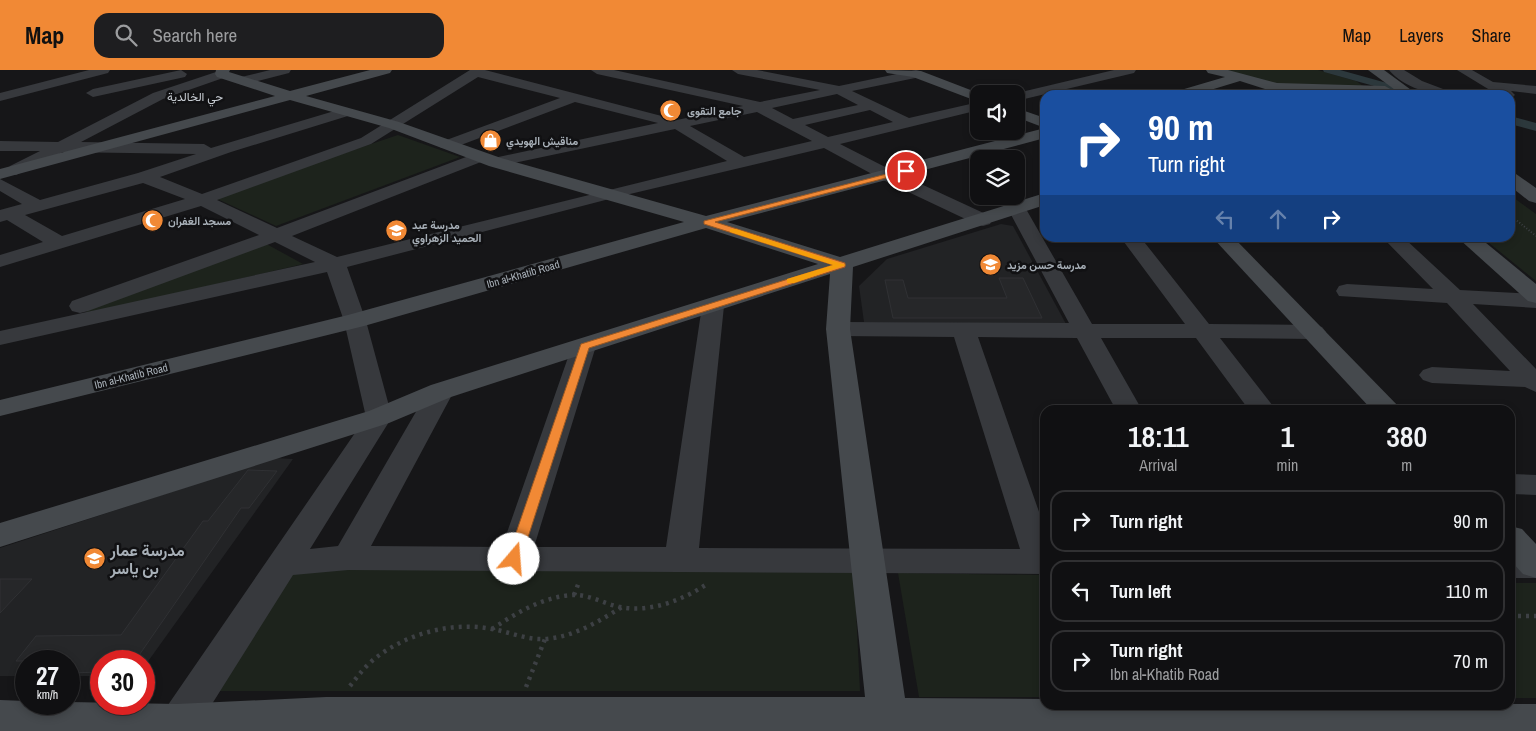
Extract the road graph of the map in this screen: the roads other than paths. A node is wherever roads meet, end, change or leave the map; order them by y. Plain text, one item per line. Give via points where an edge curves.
1 (104, 70) edge
2 (201, 70) edge
3 (285, 70) edge
4 (385, 70) edge
5 (597, 70) edge
6 (650, 70) edge
7 (738, 70) edge
8 (892, 70) edge
9 (936, 70) edge
10 (1130, 70) edge
11 (1214, 70) edge
12 (1396, 70) edge
13 (1463, 70) edge
14 (477, 71) edge
15 (39, 72) dead end
16 (222, 72) edge
17 (752, 73) junction
18 (1370, 73) edge
19 (916, 74) junction
20 (1240, 77) junction
21 (629, 78) junction
22 (67, 80) junction
23 (242, 80) junction
24 (1488, 85) junction
25 (1533, 86) edge
26 (1277, 87) junction
27 (110, 90) junction
28 (839, 90) junction
29 (1049, 90) edge
30 (1196, 90) edge
31 (1284, 90) edge
32 (1390, 90) edge
33 (1430, 90) edge
34 (1497, 90) edge
35 (1040, 92) edge
36 (93, 93) dead end
37 (703, 93) junction
38 (970, 95) edge
39 (290, 96) junction
40 (1025, 96) edge
41 (0, 97) edge
42 (573, 98) junction
43 (871, 106) junction
44 (758, 107) junction
45 (970, 108) edge
46 (626, 111) junction
47 (346, 112) junction
48 (1025, 115) edge
49 (598, 121) dead end
50 (1040, 121) edge
51 (907, 123) junction
52 (677, 124) junction
53 (791, 124) junction
54 (394, 125) junction
55 (561, 133) dead end
56 (1040, 134) edge
57 (828, 142) junction
58 (447, 145) junction
59 (0, 146) edge
60 (59, 148) junction
61 (96, 148) junction
62 (225, 149) junction
63 (487, 159) junction
64 (742, 163) junction
65 (1515, 165) edge
66 (16, 170) junction
67 (0, 174) edge
68 (889, 176) junction
69 (144, 177) junction
70 (1536, 180) edge
71 (1515, 182) edge
72 (0, 184) edge
73 (609, 194) junction
74 (1536, 197) edge
75 (202, 200) junction
76 (1040, 202) edge
77 (36, 205) junction
78 (1017, 209) junction
79 (4, 214) edge
80 (983, 220) junction
81 (706, 222) junction
82 (277, 235) junction
83 (58, 242) junction
84 (1133, 242) edge
85 (1227, 242) edge
86 (1397, 242) edge
87 (1473, 242) edge
88 (0, 261) edge
89 (335, 264) junction
90 (842, 265) junction
91 (1347, 291) dead end
92 (1536, 296) edge
93 (1454, 297) junction
94 (1536, 301) edge
95 (713, 306) junction
96 (355, 321) junction
97 (838, 329) junction
98 (964, 330) junction
99 (1086, 331) junction
100 (1204, 332) junction
101 (1314, 332) junction
102 (0, 337) edge
103 (584, 346) junction
104 (1432, 375) dead end
105 (1534, 381) edge
106 (440, 391) junction
107 (1126, 405) edge
108 (1259, 405) edge
109 (1383, 405) edge
110 (0, 408) edge
111 (379, 417) junction
112 (1515, 484) edge
113 (1536, 485) edge
114 (0, 535) edge
115 (1515, 546) edge
116 (1040, 553) edge
117 (348, 558) junction
118 (514, 559) junction
119 (681, 560) junction
120 (868, 561) junction
121 (1040, 562) edge
122 (284, 563) junction
123 (1527, 565) edge
124 (0, 719) edge
125 (888, 723) edge
126 (1536, 723) edge
127 (175, 727) edge

1 - 22 street
2 - 27 street
3 - 23 street
4 - 39 street
5 - 21 street
6 - 21 street
7 - 17 street
8 - 19 street
9 - 19 street
10 - 29 street
11 - 20 street
12 - 33 street
13 - 24 street
14 - 42 street
14 - 54 street
15 - 22 street
16 - 23 street
16 - 60 street via 158,96
17 - 28 street
17 - 37 street
18 - 32 street
19 - 28 street
19 - 38 street
20 - 26 street
20 - 30 street
21 - 37 street
21 - 42 street
22 - 27 street
22 - 41 street
23 - 39 street
24 - 25 street
24 - 34 street
26 - 31 street
26 - 32 street
27 - 36 street
28 - 43 street
28 - 44 street
35 - 40 street
37 - 44 street
39 - 47 street
39 - 61 street
42 - 46 street
42 - 58 street
43 - 51 street
43 - 53 street
44 - 52 street
44 - 53 street
45 - 51 street
46 - 49 street
46 - 52 street
47 - 54 street
47 - 62 street
48 - 50 street
51 - 57 street
52 - 63 street
52 - 64 street
53 - 57 street
54 - 58 street
54 - 75 street via 366,141
55 - 63 street
56 - 68 street, Ibn al-Khatib Road
57 - 64 street
57 - 68 street
58 - 63 street
59 - 60 street
60 - 61 street
60 - 66 street
61 - 62 street
61 - 66 street
62 - 69 street
63 - 73 street
63 - 82 street
64 - 73 street
65 - 70 street
66 - 67 street
68 - 80 street
68 - 81 street, Ibn al-Khatib Road
69 - 75 street
69 - 77 street
71 - 74 street
72 - 77 street
73 - 81 street
73 - 89 street
75 - 82 street
75 - 83 street
76 - 78 street
77 - 79 street
78 - 80 street
78 - 99 street
79 - 83 street
80 - 90 street
81 - 90 street
81 - 96 street, Ibn al-Khatib Road
82 - 89 street
82 - 102 street
83 - 88 street
84 - 100 street
85 - 101 street
86 - 93 street
87 - 92 street
89 - 96 street
89 - 102 street
90 - 95 street
90 - 97 street
91 - 93 street
93 - 94 street
93 - 105 street
95 - 103 street
95 - 119 street
96 - 110 street, Ibn al-Khatib Road
96 - 111 street
97 - 98 street
97 - 120 street
98 - 99 street
98 - 116 street
99 - 100 street
99 - 107 street
100 - 101 street
100 - 108 street
101 - 109 street
103 - 106 street
103 - 118 street
104 - 105 street
106 - 111 street
106 - 117 street
111 - 114 street
111 - 122 street
112 - 113 street
115 - 123 street
117 - 118 street
117 - 122 street
118 - 119 street
119 - 120 street
120 - 121 street
120 - 125 street
122 - 127 street
124 - 127 street
125 - 126 street
125 - 127 street via 326,716

